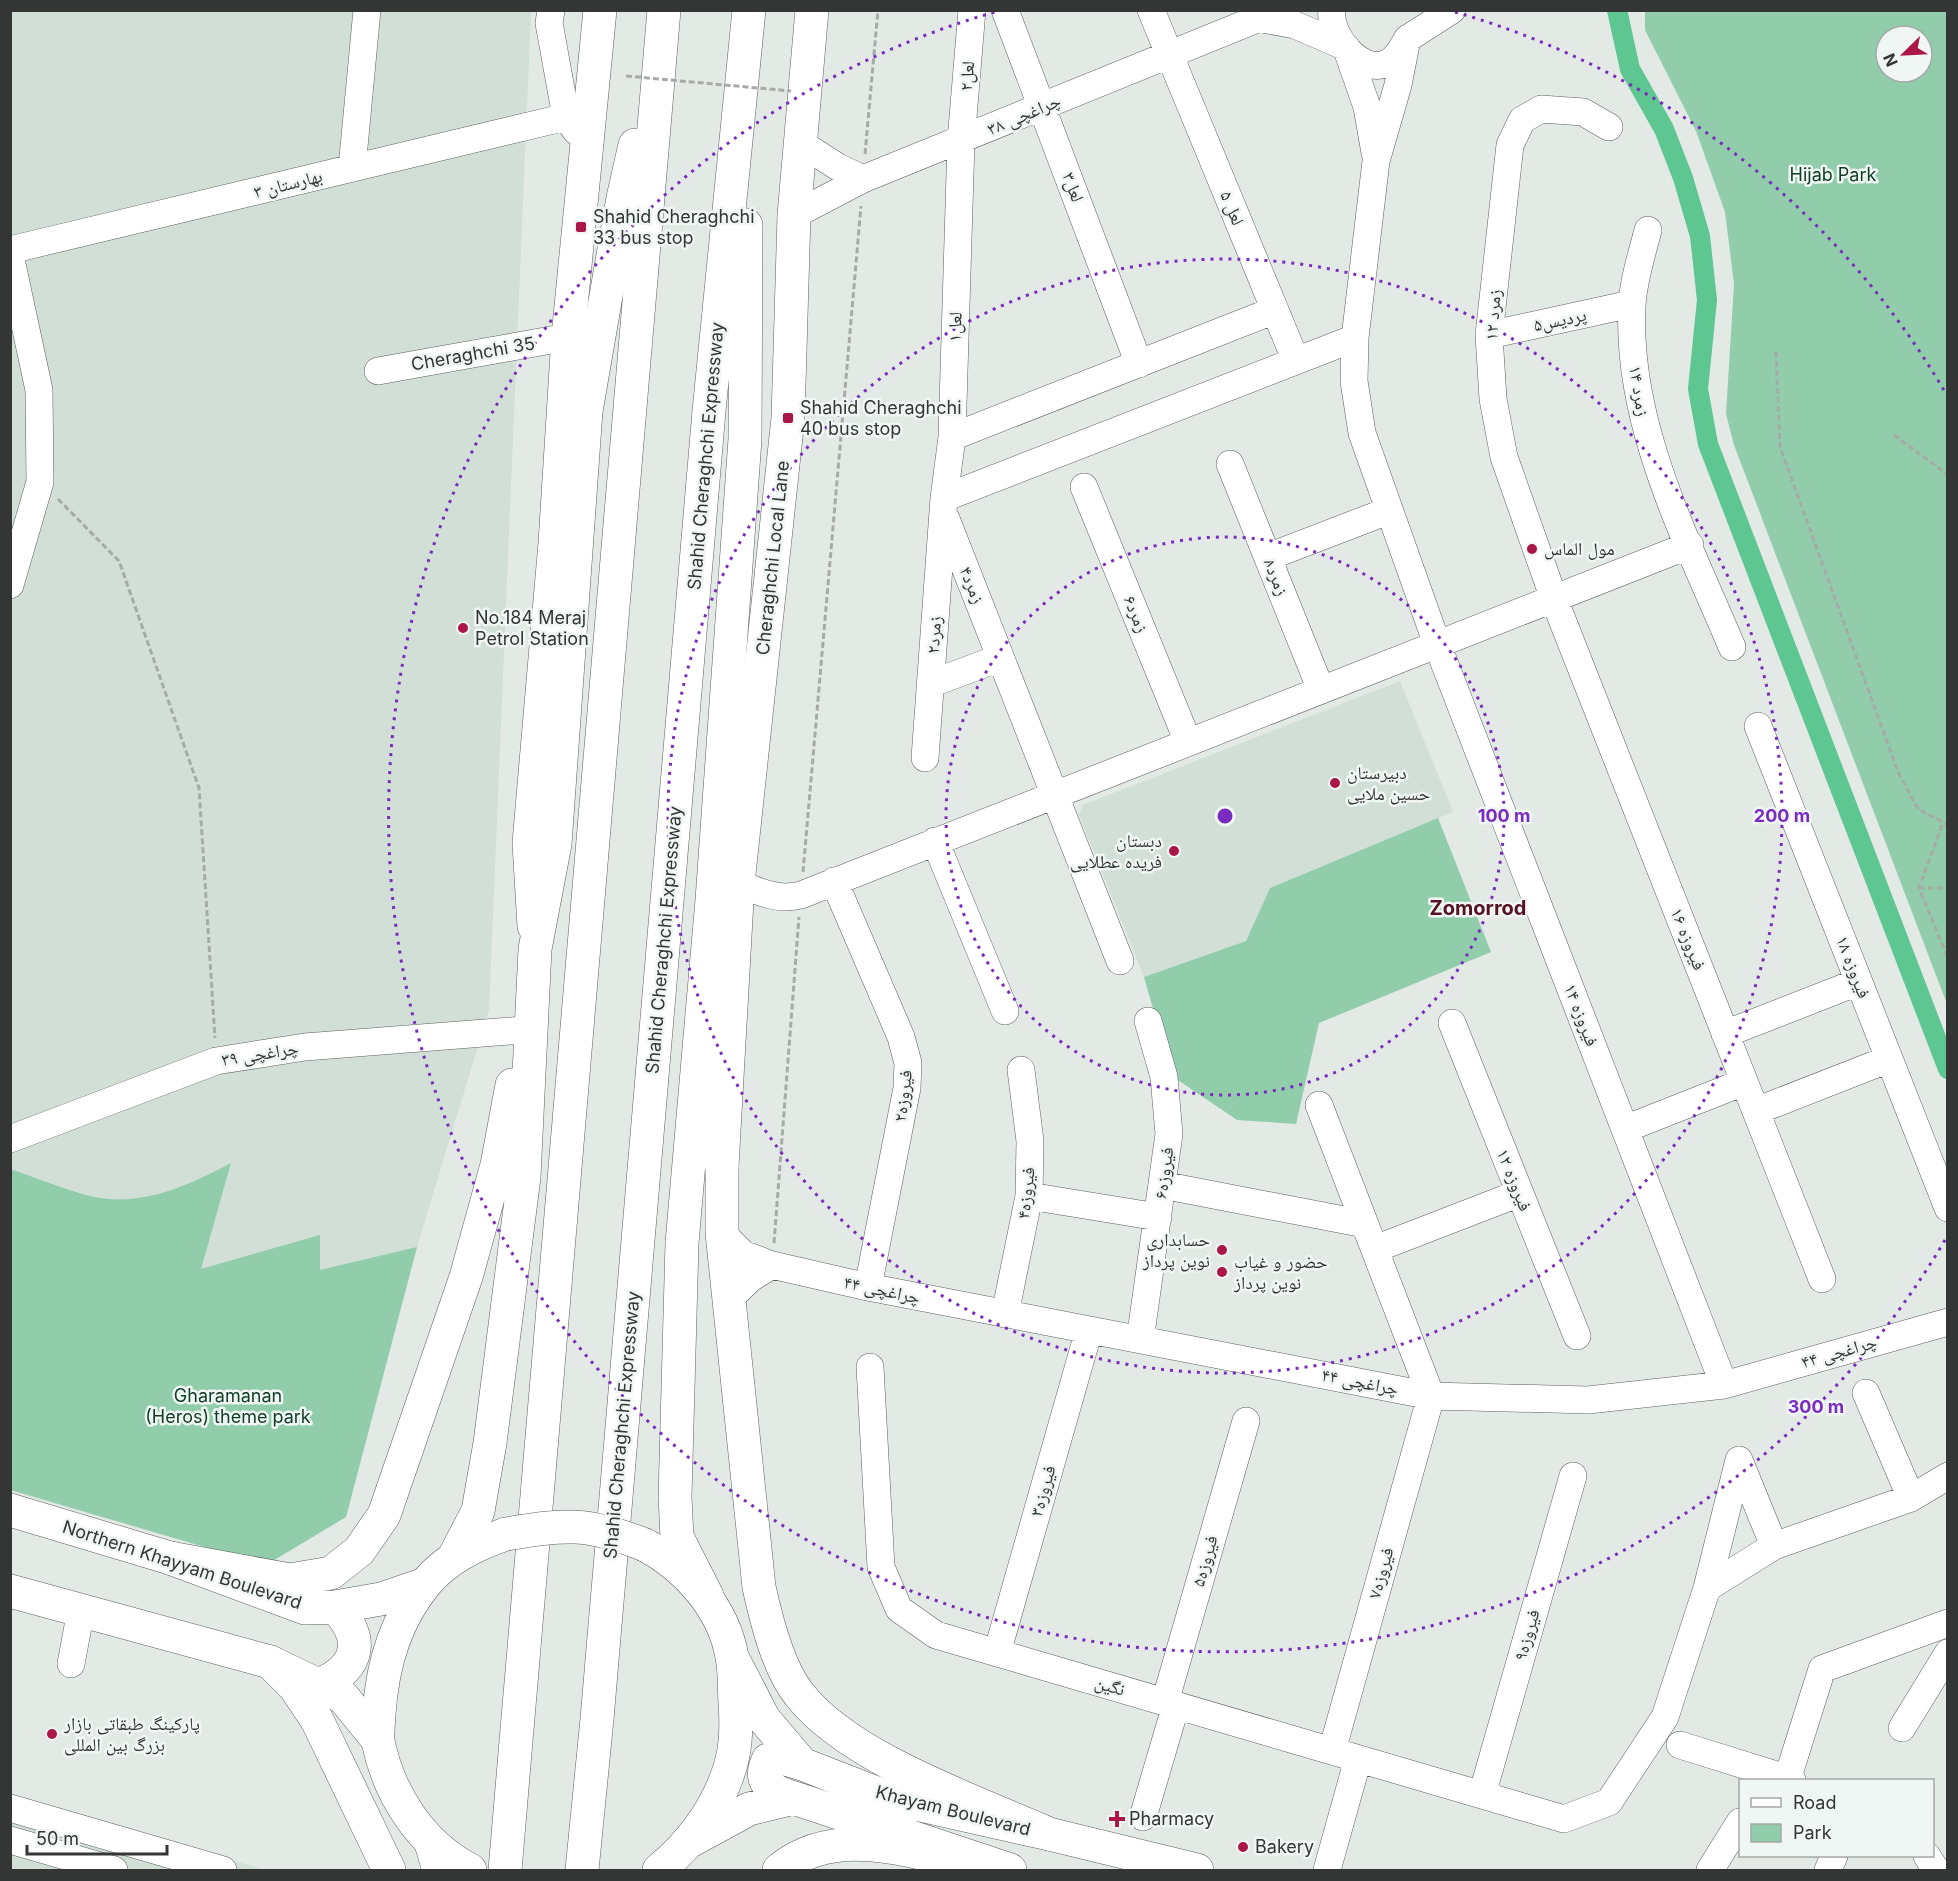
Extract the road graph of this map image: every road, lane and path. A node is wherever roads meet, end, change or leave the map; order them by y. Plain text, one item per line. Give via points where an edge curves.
1 (367, 10) edge
2 (551, 10) edge
3 (600, 10) edge
4 (812, 10) edge
5 (878, 10) edge
6 (972, 10) edge
7 (1005, 10) edge
8 (1151, 10) edge
9 (1332, 10) edge
10 (1422, 10) edge
11 (1452, 10) edge
12 (1267, 14) edge
13 (748, 16) edge
14 (663, 20) edge
15 (1407, 39) junction
16 (1346, 47) junction
17 (1168, 55) junction
18 (626, 76) dead end
19 (791, 91) dead end
20 (1044, 107) junction
21 (566, 117) junction
22 (1609, 126) dead end
23 (961, 141) junction
24 (799, 142) junction
25 (587, 148) junction
26 (1376, 161) junction
27 (351, 168) junction
28 (863, 179) junction
29 (794, 215) junction
30 (1648, 230) dead end
31 (10, 253) edge
32 (1632, 304) junction
33 (1275, 310) junction
34 (1489, 335) junction
35 (568, 337) junction
36 (1355, 338) junction
37 (1776, 351) dead end
38 (1296, 361) junction
39 (1139, 363) junction
40 (378, 371) dead end
41 (1894, 435) dead end
42 (952, 437) junction
43 (1230, 464) dead end
44 (1947, 475) edge
45 (40, 482) junction
46 (1084, 487) dead end
47 (944, 505) junction
48 (1388, 511) junction
49 (1689, 545) junction
50 (1268, 557) junction
51 (10, 585) edge
52 (1554, 598) junction
53 (1437, 644) junction
54 (1732, 647) dead end
55 (1000, 658) junction
56 (930, 684) junction
57 (1321, 690) junction
58 (1758, 726) dead end
59 (1188, 742) junction
60 (925, 758) dead end
61 (1054, 794) junction
62 (1945, 825) edge
63 (935, 841) junction
64 (834, 881) junction
65 (738, 883) junction
66 (1919, 888) junction
67 (1947, 888) edge
68 (801, 895) junction
69 (535, 949) junction
70 (1947, 958) edge
71 (733, 961) junction
72 (1120, 961) dead end
73 (1858, 982) junction
74 (535, 987) junction
75 (1005, 1011) dead end
76 (1148, 1021) dead end
77 (1452, 1023) dead end
78 (702, 1027) junction
79 (523, 1030) junction
80 (1725, 1034) junction
81 (1889, 1059) junction
82 (216, 1061) junction
83 (1021, 1070) dead end
84 (1744, 1082) junction
85 (695, 1102) junction
86 (1319, 1105) dead end
87 (1756, 1111) junction
88 (1625, 1129) junction
89 (10, 1139) edge
90 (722, 1166) junction
91 (1162, 1185) junction
92 (1520, 1193) junction
93 (1029, 1196) junction
94 (1947, 1208) edge
95 (1158, 1217) junction
96 (1365, 1224) junction
97 (722, 1233) junction
98 (1375, 1249) junction
99 (772, 1265) junction
100 (1822, 1279) dead end
101 (868, 1287) junction
102 (729, 1299) junction
103 (1005, 1314) junction
104 (1947, 1322) edge
105 (1142, 1326) dead end
106 (1089, 1330) junction
107 (1576, 1336) dead end
108 (870, 1367) dead end
109 (1724, 1384) junction
110 (1866, 1393) dead end
111 (1431, 1396) junction
112 (1246, 1421) dead end
113 (1573, 1476) dead end
114 (1947, 1476) edge
115 (1911, 1498) junction
116 (10, 1510) edge
117 (1774, 1546) junction
118 (454, 1557) junction
119 (170, 1558) junction
120 (425, 1584) junction
121 (1707, 1588) junction
122 (10, 1591) edge
123 (706, 1596) junction
124 (336, 1607) junction
125 (81, 1610) junction
126 (1947, 1623) edge
127 (998, 1653) junction
128 (1947, 1653) edge
129 (732, 1657) junction
130 (270, 1662) junction
131 (71, 1664) dead end
132 (321, 1684) junction
133 (1170, 1703) junction
134 (1902, 1728) dead end
135 (378, 1740) junction
136 (1680, 1745) dead end
137 (1332, 1751) junction
138 (1358, 1759) junction
139 (802, 1764) junction
140 (1786, 1779) edge
141 (1789, 1779) edge
142 (1482, 1795) junction
143 (794, 1798) junction
144 (10, 1808) edge
145 (1143, 1817) dead end
146 (1739, 1824) edge
147 (1049, 1834) junction
148 (10, 1840) edge
149 (692, 1840) junction
150 (131, 1844) junction
151 (435, 1857) edge
152 (1928, 1857) edge
153 (114, 1870) edge
154 (124, 1870) edge
155 (223, 1870) edge
156 (388, 1870) edge
157 (470, 1870) edge
158 (505, 1870) edge
159 (582, 1870) edge
160 (659, 1870) edge
161 (779, 1870) edge
162 (991, 1870) edge
163 (1010, 1870) edge
164 (1197, 1870) edge
165 (1327, 1870) edge
166 (1710, 1870) edge
167 (1936, 1870) edge

1 - 27 street
2 - 21 street via 549,23
3 - 25 main road
4 - 24 main road, Cheraghchi Local Lane
5 - 28 path
6 - 23 street, لعل۲
7 - 20 street, لعل۳
8 - 17 street, لعل ۵
9 - 16 street via 1332,21
10 - 15 street
11 - 15 street
12 - 16 street
12 - 17 street, چراغچی ۳۸
13 - 78 main road via 745,439
13 - 159 main road, Shahid Cheraghchi Expressway via 710,399
14 - 69 main road via 623,198 586,411 555,844
14 - 158 main road
15 - 16 street via 1394,59 1377,66 1359,61
15 - 26 street
16 - 26 street via 1367,106
17 - 20 street, چراغچی ۳۸
17 - 33 street, لعل ۵
18 - 19 path, bridge
20 - 23 street, چراغچی ۳۸
20 - 39 street, لعل۳
21 - 25 street
21 - 27 street, بهارستان ۳
22 - 34 street, زمرد ۱۲ via 1583,112 1541,109 1522,120 1510,145
23 - 28 street, چراغچی ۳۸
23 - 42 street, لعل۱
24 - 28 street
24 - 29 main road, Cheraghchi Local Lane
25 - 35 main road
26 - 36 street, فیروزه ۱۴
27 - 31 street, بهارستان ۳
28 - 29 street, چراغچی ۳۸
28 - 68 path
29 - 65 main road, Cheraghchi Local Lane via 788,418
30 - 32 street, زمرد ۱۴
31 - 45 street via 39,390
32 - 34 street, پردیس۵
32 - 49 street, زمرد ۱۴ via 1634,365 1644,426
33 - 38 street, لعل ۵
33 - 39 street
34 - 52 street, زمرد ۱۲ via 1493,399 1504,457
35 - 40 street, Cheraghchi 35
35 - 69 main road via 529,843
36 - 38 street
36 - 48 street, فیروزه ۱۴ via 1353,381 1362,433
37 - 62 path via 1780,447 1898,772 1918,809
38 - 47 street
39 - 42 street
41 - 44 path
42 - 47 street, لعل۱
43 - 50 street, زمرد۸
45 - 51 street
45 - 82 path via 118,561 199,788
46 - 59 street, زمرد۶
47 - 55 street, زمرد۴
47 - 56 street, زمرد۲
48 - 50 street
48 - 53 street, فیروزه ۱۴
49 - 52 street
49 - 54 street, زمرد ۱۴
50 - 57 street, زمرد۸
52 - 53 street
52 - 80 street, فیروزه ۱۶
53 - 57 street
53 - 88 street, فیروزه ۱۴
55 - 56 street
55 - 61 street, زمرد۴
56 - 60 street, زمرد۲
57 - 59 street
58 - 73 street, فیروزه ۱۸
59 - 61 street
61 - 63 street
61 - 72 street, زمرد۴
62 - 66 path
63 - 64 street
63 - 75 street
64 - 68 street
64 - 101 street, فیروزه۲ via 901,1037 908,1063 907,1088
65 - 68 street via 768,896
65 - 71 main road, Cheraghchi Local Lane
66 - 67 path
66 - 70 path
68 - 99 path
69 - 74 main road
71 - 78 main road, Cheraghchi Local Lane
71 - 90 main road
73 - 80 street
73 - 81 street, فیروزه ۱۸
74 - 79 main road
74 - 118 main road via 524,1177 491,1431 478,1511
76 - 91 street, فیروزه۶ via 1164,1077 1169,1134
77 - 92 street, فیروزه ۱۲
78 - 85 main road
79 - 82 street, چراغچی ۳۹ via 305,1047
79 - 119 main road via 497,1166 466,1277 384,1515 359,1551 331,1573 290,1580
80 - 84 street, فیروزه ۱۶
81 - 87 street
81 - 94 street, فیروزه ۱۸
82 - 89 street, چراغچی ۳۹
83 - 93 street, فیروزه۴ via 1030,1141
84 - 87 street, فیروزه ۱۶
84 - 88 street
85 - 90 main road
85 - 123 main road via 682,1243 675,1497 677,1537
86 - 96 street
87 - 100 street, فیروزه ۱۶
88 - 109 street, فیروزه ۱۴
90 - 97 main road
91 - 95 street, فیروزه۶
91 - 96 street
92 - 98 street
92 - 107 street, فیروزه ۱۲
93 - 95 street
93 - 103 street, فیروزه۴
95 - 105 street, فیروزه۶
96 - 98 street
97 - 99 street, چراغچی ۴۴ via 743,1254
97 - 102 main road
98 - 111 street
99 - 101 street, چراغچی ۴۴
99 - 102 street
101 - 103 street, چراغچی ۴۴
102 - 147 main road via 759,1587 770,1634 798,1693 841,1734 897,1766
103 - 106 street, چراغچی ۴۴
104 - 109 street, چراغچی ۴۴
106 - 111 street, چراغچی ۴۴
106 - 127 street, فیروزه۳
108 - 127 street, نگین via 880,1567 899,1609 936,1635
109 - 111 street, چراغچی ۴۴ via 1588,1400
110 - 115 street
111 - 137 street, فیروزه۷
112 - 133 street, فیروزه۵
113 - 142 street, فیروزه۹
114 - 115 street
115 - 117 street
116 - 119 main road, Northern Khayyam Boulevard
117 - 121 street
117 - 121 street via 1739,1460
118 - 120 main road
118 - 123 main road, bridge via 506,1534 555,1525 582,1526 645,1545 668,1558
119 - 124 main road, Northern Khayyam Boulevard via 305,1608
120 - 124 main road, Northern Khayyam Boulevard via 381,1599
120 - 135 main road via 388,1654
121 - 142 street, نگین via 1665,1717 1609,1802 1564,1819
122 - 125 main road
123 - 129 main road
124 - 132 main road via 350,1622 356,1641 352,1660 339,1676
125 - 130 main road
125 - 131 street
126 - 141 street via 1822,1669
127 - 133 street, نگین
128 - 134 street
129 - 139 main road, Khayam Boulevard via 764,1719
129 - 149 main road via 737,1740 726,1780
130 - 132 main road
130 - 156 main road via 295,1687 317,1720
132 - 135 main road via 343,1696
133 - 137 street, نگین
133 - 145 street, فیروزه۵
135 - 151 main road via 396,1794
136 - 140 street
137 - 138 street, نگین
138 - 142 street, نگین
138 - 165 street
139 - 143 main road, Khayam Boulevard via 782,1758 768,1760 764,1768 768,1786
139 - 147 main road, Khayam Boulevard via 889,1798
143 - 149 main road via 749,1809
143 - 163 main road, Khayam Boulevard
144 - 150 street
146 - 166 street
147 - 164 main road, Khayam Boulevard
148 - 153 street
149 - 160 main road
150 - 154 street
150 - 155 street
151 - 157 main road
152 - 167 street
161 - 162 main road via 807,1853 839,1844 871,1844

